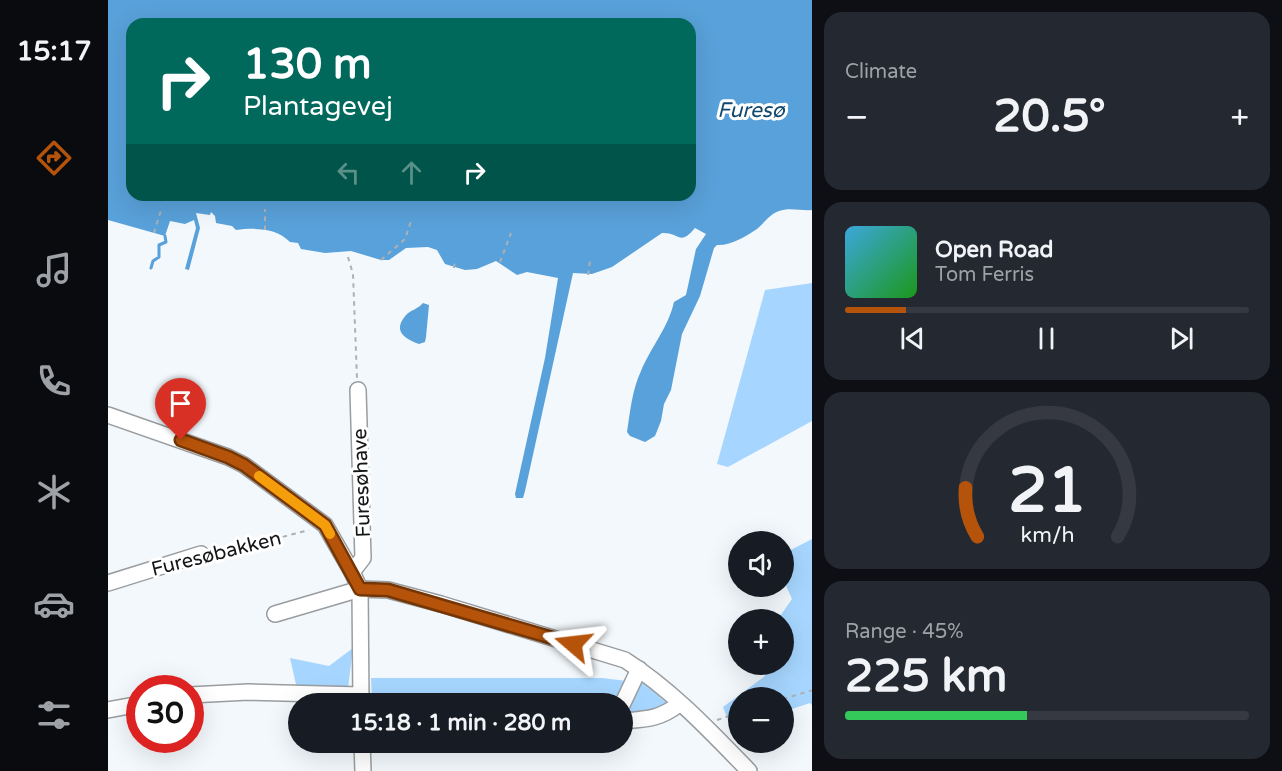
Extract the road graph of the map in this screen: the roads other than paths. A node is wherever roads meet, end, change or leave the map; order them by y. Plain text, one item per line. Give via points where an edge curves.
1 (358, 390) road end
2 (108, 416) edge
3 (201, 554) road end
4 (352, 572) junction
5 (108, 583) edge
6 (360, 589) junction
7 (275, 614) dead end
8 (639, 669) junction
9 (364, 693) edge
10 (628, 693) edge
11 (204, 694) edge
12 (288, 695) edge
13 (680, 704) junction
14 (126, 707) edge
15 (108, 710) edge
16 (633, 720) edge
17 (362, 753) edge
18 (362, 771) edge
19 (750, 771) edge

1 - 4 street, Furesøhave via 363,558
2 - 4 street via 244,465 325,525
3 - 5 street, Furesøbakken
4 - 6 street
6 - 7 street
6 - 8 street via 388,590 441,604 625,660
6 - 9 street
8 - 10 street
8 - 13 street
11 - 12 street
13 - 16 street via 655,718
13 - 19 street
14 - 15 street
17 - 18 street

